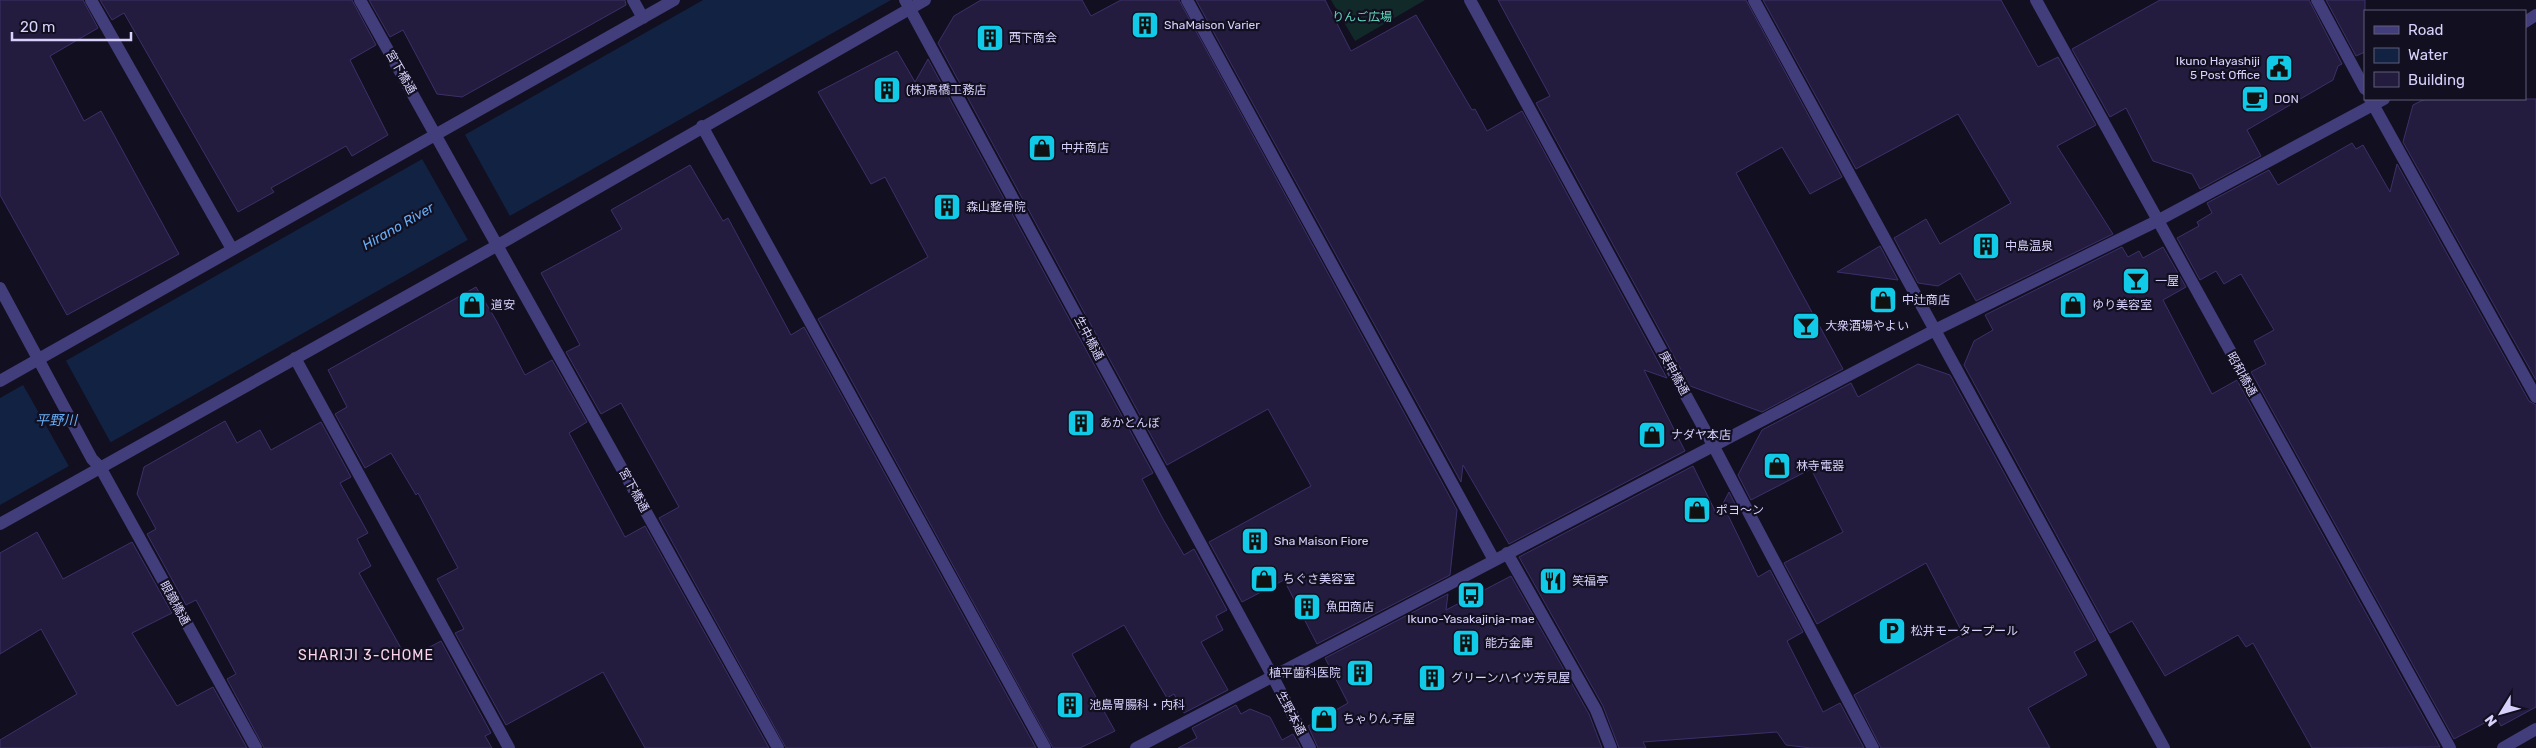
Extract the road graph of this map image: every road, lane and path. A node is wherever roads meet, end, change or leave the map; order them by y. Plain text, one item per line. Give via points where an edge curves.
1 (91, 0) edge
2 (360, 0) edge
3 (633, 0) edge
4 (674, 0) edge
5 (925, 0) edge
6 (1187, 0) edge
7 (1470, 0) edge
8 (1754, 0) edge
9 (2036, 0) edge
10 (2316, 0) edge
11 (907, 4) edge
12 (643, 18) junction
13 (2364, 86) edge
14 (2376, 101) edge
15 (702, 126) junction
16 (439, 139) junction
17 (2157, 221) junction
18 (498, 245) junction
19 (232, 249) junction
20 (0, 288) edge
21 (1935, 330) junction
22 (295, 358) junction
23 (41, 364) junction
24 (0, 381) edge
25 (2536, 397) edge
26 (1713, 445) junction
27 (96, 463) junction
28 (0, 524) edge
29 (1507, 554) junction
30 (1494, 560) junction
31 (1272, 677) junction
32 (2536, 729) edge
33 (256, 748) edge
34 (509, 748) edge
35 (778, 748) edge
36 (1045, 748) edge
37 (1136, 748) edge
38 (1310, 748) edge
39 (1611, 748) edge
40 (1873, 748) edge
41 (2164, 748) edge
42 (2450, 748) edge
43 (2503, 748) edge

1 - 19 street
2 - 16 street, 宮下橋通
3 - 12 street
4 - 12 street
5 - 11 street
6 - 30 street
7 - 26 street, 庚申橋通
8 - 21 street
9 - 17 street, 昭和橋通
10 - 13 street
11 - 15 street
11 - 31 street, 生中橋通
12 - 16 street
14 - 17 street
14 - 25 street
15 - 18 street
15 - 36 street
16 - 18 street, 宮下橋通
16 - 19 street
17 - 21 street
17 - 42 street, 昭和橋通
18 - 22 street
18 - 35 street, 宮下橋通
19 - 23 street
20 - 23 street
21 - 26 street
21 - 41 street
22 - 27 street
22 - 34 street
23 - 24 street
23 - 27 street, 眼鏡橋通
26 - 29 street
26 - 40 street, 庚申橋通
27 - 28 street
27 - 33 street, 眼鏡橋通
29 - 30 street
29 - 39 street via 1592,702
30 - 31 street
31 - 37 street
31 - 38 street, 生野本通
32 - 43 street

